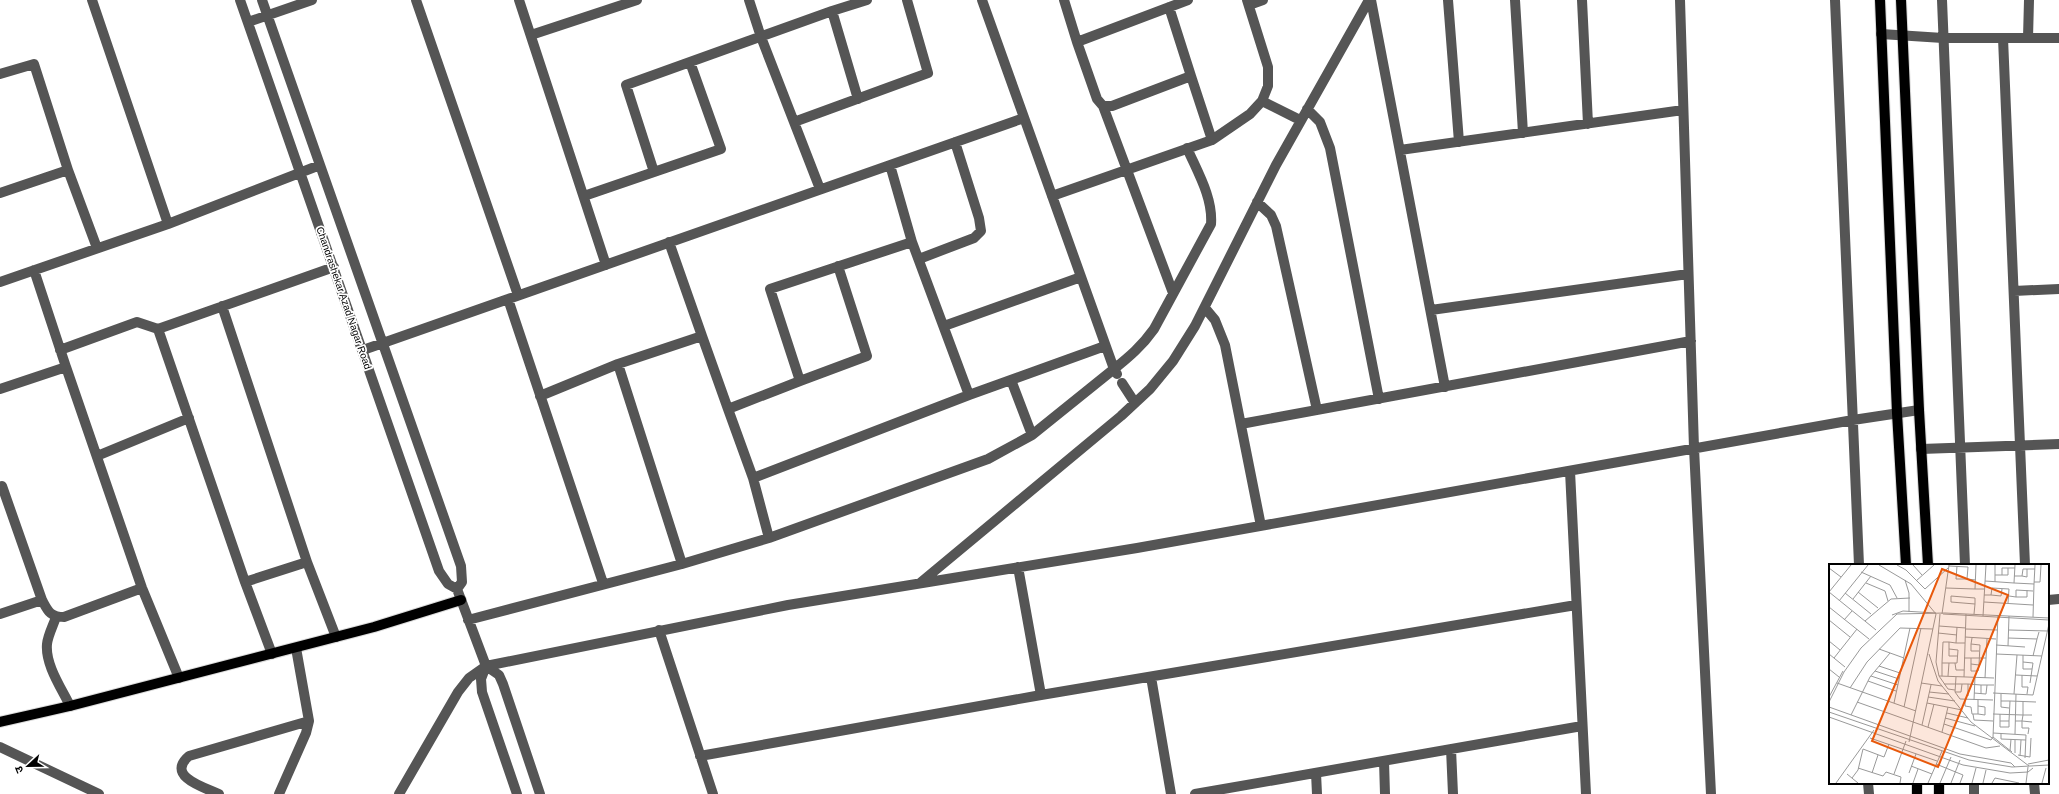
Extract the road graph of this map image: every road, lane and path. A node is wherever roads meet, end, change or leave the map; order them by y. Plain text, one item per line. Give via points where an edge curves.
1 (92, 0) edge
2 (240, 0) edge
3 (262, 0) edge
4 (312, 0) edge
5 (416, 0) edge
6 (519, 0) edge
7 (637, 0) edge
8 (749, 0) edge
9 (867, 0) edge
10 (907, 0) edge
11 (982, 0) edge
12 (1064, 0) edge
13 (1188, 0) edge
14 (1263, 0) edge
15 (1370, 0) edge
16 (1448, 0) edge
17 (1515, 0) edge
18 (1582, 0) edge
19 (1680, 0) edge
20 (1835, 0) edge
21 (1880, 0) edge
22 (1901, 0) edge
23 (1942, 0) edge
24 (2029, 0) edge
25 (1248, 2) edge
26 (1168, 8) junction
27 (832, 11) junction
28 (268, 15) junction
29 (248, 22) junction
30 (1881, 34) junction
31 (531, 35) junction
32 (1903, 36) junction
33 (761, 37) junction
34 (1943, 38) junction
35 (2003, 38) junction
36 (2028, 38) junction
37 (2059, 38) edge
38 (1077, 42) junction
39 (690, 62) junction
40 (0, 74) edge
41 (1191, 76) junction
42 (858, 99) junction
43 (1266, 103) junction
44 (1103, 106) junction
45 (1307, 109) junction
46 (1683, 110) junction
47 (1024, 118) junction
48 (1300, 120) junction
49 (794, 122) junction
50 (1588, 124) junction
51 (1523, 133) junction
52 (1212, 140) junction
53 (955, 142) junction
54 (1459, 142) junction
55 (1187, 148) junction
56 (1400, 150) junction
57 (320, 165) junction
58 (890, 165) junction
59 (68, 170) junction
60 (1125, 170) junction
61 (654, 172) junction
62 (301, 173) junction
63 (820, 189) junction
64 (0, 193) edge
65 (584, 196) junction
66 (1052, 196) junction
67 (1257, 202) junction
68 (168, 224) junction
69 (669, 242) junction
70 (912, 242) junction
71 (97, 248) junction
72 (919, 259) junction
73 (606, 265) junction
74 (838, 266) junction
75 (334, 267) junction
76 (34, 270) junction
77 (1688, 274) junction
78 (1081, 277) junction
79 (0, 282) edge
80 (2059, 289) edge
81 (2014, 291) junction
82 (1173, 293) junction
83 (518, 295) junction
84 (508, 299) junction
85 (222, 306) junction
86 (1205, 308) junction
87 (1431, 310) junction
88 (944, 326) junction
89 (158, 330) junction
90 (702, 336) junction
91 (1690, 341) junction
92 (382, 343) junction
93 (1105, 346) junction
94 (60, 350) junction
95 (363, 350) junction
96 (618, 364) junction
97 (66, 367) junction
98 (1118, 376) junction
99 (1011, 380) junction
100 (800, 381) junction
101 (1445, 387) junction
102 (0, 389) edge
103 (969, 395) junction
104 (540, 396) junction
105 (1379, 399) junction
106 (1135, 403) junction
107 (728, 409) junction
108 (1317, 410) junction
109 (1919, 410) junction
110 (1897, 413) junction
111 (189, 418) junction
112 (1853, 420) junction
113 (1241, 424) junction
114 (1032, 435) junction
115 (2059, 444) edge
116 (2020, 445) junction
117 (1694, 448) junction
118 (1960, 448) junction
119 (1921, 449) junction
120 (97, 456) junction
121 (1570, 471) junction
122 (753, 478) junction
123 (1, 484) edge
124 (1261, 526) junction
125 (769, 538) junction
126 (307, 562) junction
127 (682, 564) junction
128 (1859, 564) edge
129 (1906, 564) edge
130 (1928, 564) edge
131 (1965, 564) edge
132 (2025, 564) edge
133 (1018, 567) junction
134 (245, 582) junction
135 (603, 583) junction
136 (920, 583) junction
137 (142, 588) junction
138 (457, 589) junction
139 (2059, 599) edge
140 (42, 600) junction
141 (461, 600) junction
142 (2049, 600) edge
143 (1576, 605) junction
144 (0, 614) edge
145 (56, 617) junction
146 (468, 620) junction
147 (659, 630) junction
148 (336, 637) junction
149 (296, 648) junction
150 (272, 654) junction
151 (486, 666) junction
152 (1151, 677) junction
153 (179, 678) junction
154 (1040, 695) junction
155 (70, 706) junction
156 (309, 721) junction
157 (0, 722) edge
158 (1582, 726) junction
159 (0, 747) edge
160 (1451, 749) junction
161 (700, 756) junction
162 (1384, 761) junction
163 (1316, 773) junction
164 (1868, 784) edge
165 (2034, 784) edge
166 (1249, 789) edge
167 (98, 794) edge
168 (219, 794) edge
169 (279, 794) edge
170 (399, 794) edge
171 (517, 794) edge
172 (540, 794) edge
173 (713, 794) edge
174 (1171, 794) edge
175 (1195, 794) edge
176 (1317, 794) edge
177 (1386, 794) edge
178 (1453, 794) edge
179 (1586, 794) edge
180 (1711, 794) edge
181 (1869, 794) edge
182 (2035, 794) edge

1 - 68 street
2 - 29 street, Chandrashekar Azad Nagar Road
3 - 28 street, Chandrashekar Azad Nagar Road
4 - 28 street
5 - 83 street
6 - 31 street
7 - 31 street
8 - 33 street
9 - 27 street
10 - 42 street via 928,73
11 - 47 street
12 - 38 street
13 - 26 street
14 - 25 street
15 - 45 street
15 - 56 street
16 - 54 street
17 - 51 street
18 - 50 street
19 - 46 street
20 - 112 street
21 - 30 main road
22 - 32 main road
23 - 34 street
24 - 36 street
25 - 43 street via 1268,67
26 - 38 street
26 - 41 street
27 - 33 street
27 - 42 street
28 - 29 street
28 - 57 street, Chandrashekar Azad Nagar Road
29 - 62 street, Chandrashekar Azad Nagar Road
30 - 32 street
30 - 110 main road
31 - 65 street
32 - 34 street
32 - 109 main road
33 - 39 street
33 - 49 street
34 - 35 street
34 - 118 street
35 - 36 street
35 - 81 street
36 - 37 street
38 - 44 street via 1097,99
39 - 61 street via 626,85
39 - 61 street via 721,149
40 - 59 street via 34,64
41 - 44 street via 1112,106
41 - 52 street
42 - 49 street
43 - 48 street
43 - 52 street
44 - 60 street
45 - 48 street
45 - 105 street via 1320,122 1330,148
46 - 50 street
46 - 77 street
47 - 53 street
47 - 66 street
48 - 67 street
49 - 63 street
50 - 51 street
51 - 54 street
52 - 55 street
53 - 58 street
53 - 72 street via 981,231 974,238
54 - 56 street
55 - 60 street
55 - 82 street via 1210,202 1211,224
56 - 87 street
57 - 62 street
57 - 92 street, Chandrashekar Azad Nagar Road
58 - 63 street
58 - 70 street
59 - 64 street
59 - 71 street
60 - 66 street
60 - 82 street
61 - 65 street
62 - 68 street
62 - 75 street, Chandrashekar Azad Nagar Road
63 - 69 street
65 - 73 street
66 - 78 street
67 - 86 street
67 - 108 street via 1271,215 1276,226
68 - 71 street
69 - 73 street
69 - 90 street
70 - 72 street
70 - 74 street
71 - 76 street
72 - 88 street
73 - 83 street
74 - 100 street via 868,356
74 - 100 street via 770,289
75 - 85 street
75 - 95 street, Chandrashekar Azad Nagar Road
76 - 79 street
76 - 94 street
77 - 87 street
77 - 91 street
78 - 88 street
78 - 93 street
80 - 81 street
81 - 116 street
82 - 98 street via 1145,342
83 - 84 street
84 - 92 street
84 - 104 street
85 - 89 street
85 - 126 street
86 - 106 street via 1173,360
86 - 113 street via 1215,320 1225,346
87 - 101 street
88 - 103 street
89 - 94 street via 137,322
89 - 111 street
90 - 96 street
90 - 107 street
91 - 101 street
91 - 117 street
92 - 95 street
92 - 138 street, Chandrashekar Azad Nagar Road via 460,566 462,582
93 - 98 street
93 - 99 street
94 - 97 street
95 - 138 street, Chandrashekar Azad Nagar Road via 440,571 448,584
96 - 104 street
96 - 127 street
97 - 102 street
97 - 120 street
98 - 106 street
98 - 114 street
99 - 103 street
99 - 114 street
100 - 107 street
101 - 105 street
103 - 122 street
104 - 135 street
105 - 108 street
106 - 136 street
107 - 122 street
108 - 113 street
109 - 110 street
109 - 119 main road
110 - 112 street
110 - 129 main road
111 - 120 street
111 - 134 street
112 - 117 street
112 - 128 street
113 - 124 street
114 - 125 street via 988,459
115 - 116 street
116 - 118 street
116 - 132 street
117 - 121 street
117 - 180 street
118 - 119 street
118 - 131 street
119 - 130 main road
120 - 137 street
121 - 124 street
121 - 143 street
122 - 125 street
123 - 140 street
124 - 133 street
125 - 127 street
126 - 134 street
126 - 148 street
127 - 135 street
133 - 136 street
133 - 154 street
134 - 150 street
135 - 146 street
136 - 147 street
137 - 145 street via 64,617
137 - 153 street
138 - 141 street, Chandrashekar Azad Nagar Road
139 - 142 street
140 - 144 street
140 - 145 street via 49,614
141 - 146 street, Chandrashekar Azad Nagar Road
141 - 148 main road
143 - 152 street
143 - 158 street
145 - 155 street via 47,643 47,651 49,662
146 - 151 street, Chandrashekar Azad Nagar Road
147 - 151 street
147 - 161 street
148 - 149 main road
149 - 150 main road
149 - 156 street
150 - 153 main road
151 - 170 street via 469,678 458,692
151 - 171 street via 481,679 482,692
151 - 172 street via 499,675
152 - 154 street
152 - 174 street
153 - 155 main road
154 - 161 street
155 - 157 main road
156 - 168 street via 189,756 183,761 181,769 184,777
156 - 169 street
158 - 160 street
158 - 179 street
159 - 167 street
160 - 162 street
160 - 178 street
161 - 173 street
162 - 163 street
162 - 177 street
163 - 166 street
163 - 176 street
164 - 181 street
165 - 182 street
166 - 175 street

